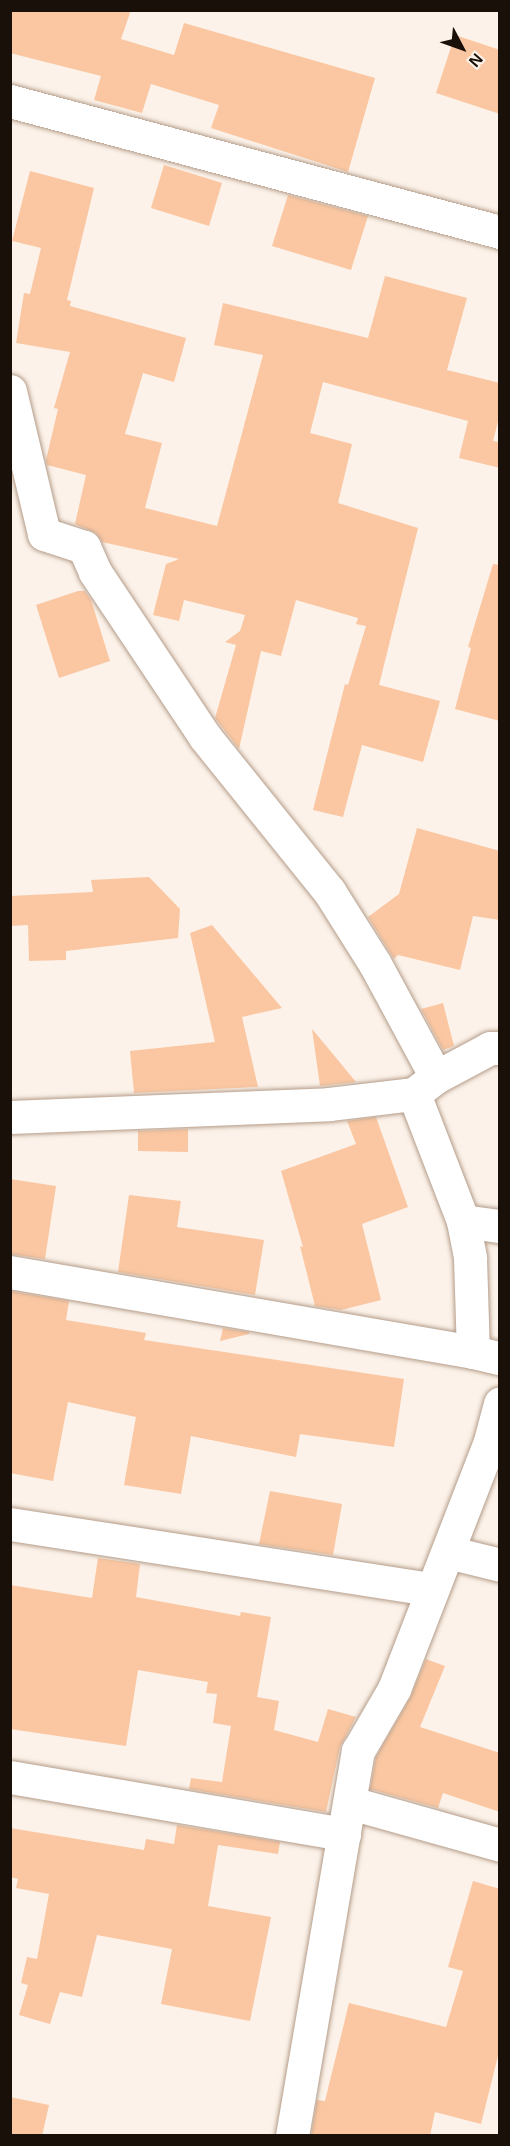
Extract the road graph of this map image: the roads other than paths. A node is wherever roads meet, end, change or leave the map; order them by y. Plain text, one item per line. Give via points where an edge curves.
1 (10, 101) edge
2 (500, 232) edge
3 (12, 411) edge
4 (500, 1048) edge
5 (425, 1085) junction
6 (10, 1117) edge
7 (463, 1221) junction
8 (500, 1226) edge
9 (10, 1272) edge
10 (486, 1355) edge
11 (500, 1402) edge
12 (10, 1524) edge
13 (448, 1552) junction
14 (500, 1565) edge
15 (429, 1590) junction
16 (10, 1777) edge
17 (348, 1819) junction
18 (500, 1845) edge
19 (292, 2136) edge

1 - 2 street
3 - 5 street via 44,534 84,547 95,572 205,737 329,891 375,964
4 - 5 street via 490,1048
5 - 6 street via 329,1104
5 - 7 street
7 - 8 street
7 - 10 street
9 - 10 street
11 - 13 street via 490,1441
12 - 15 street
13 - 14 street
13 - 15 street
15 - 17 street via 394,1689 358,1751
16 - 17 street
17 - 18 street
17 - 19 street

